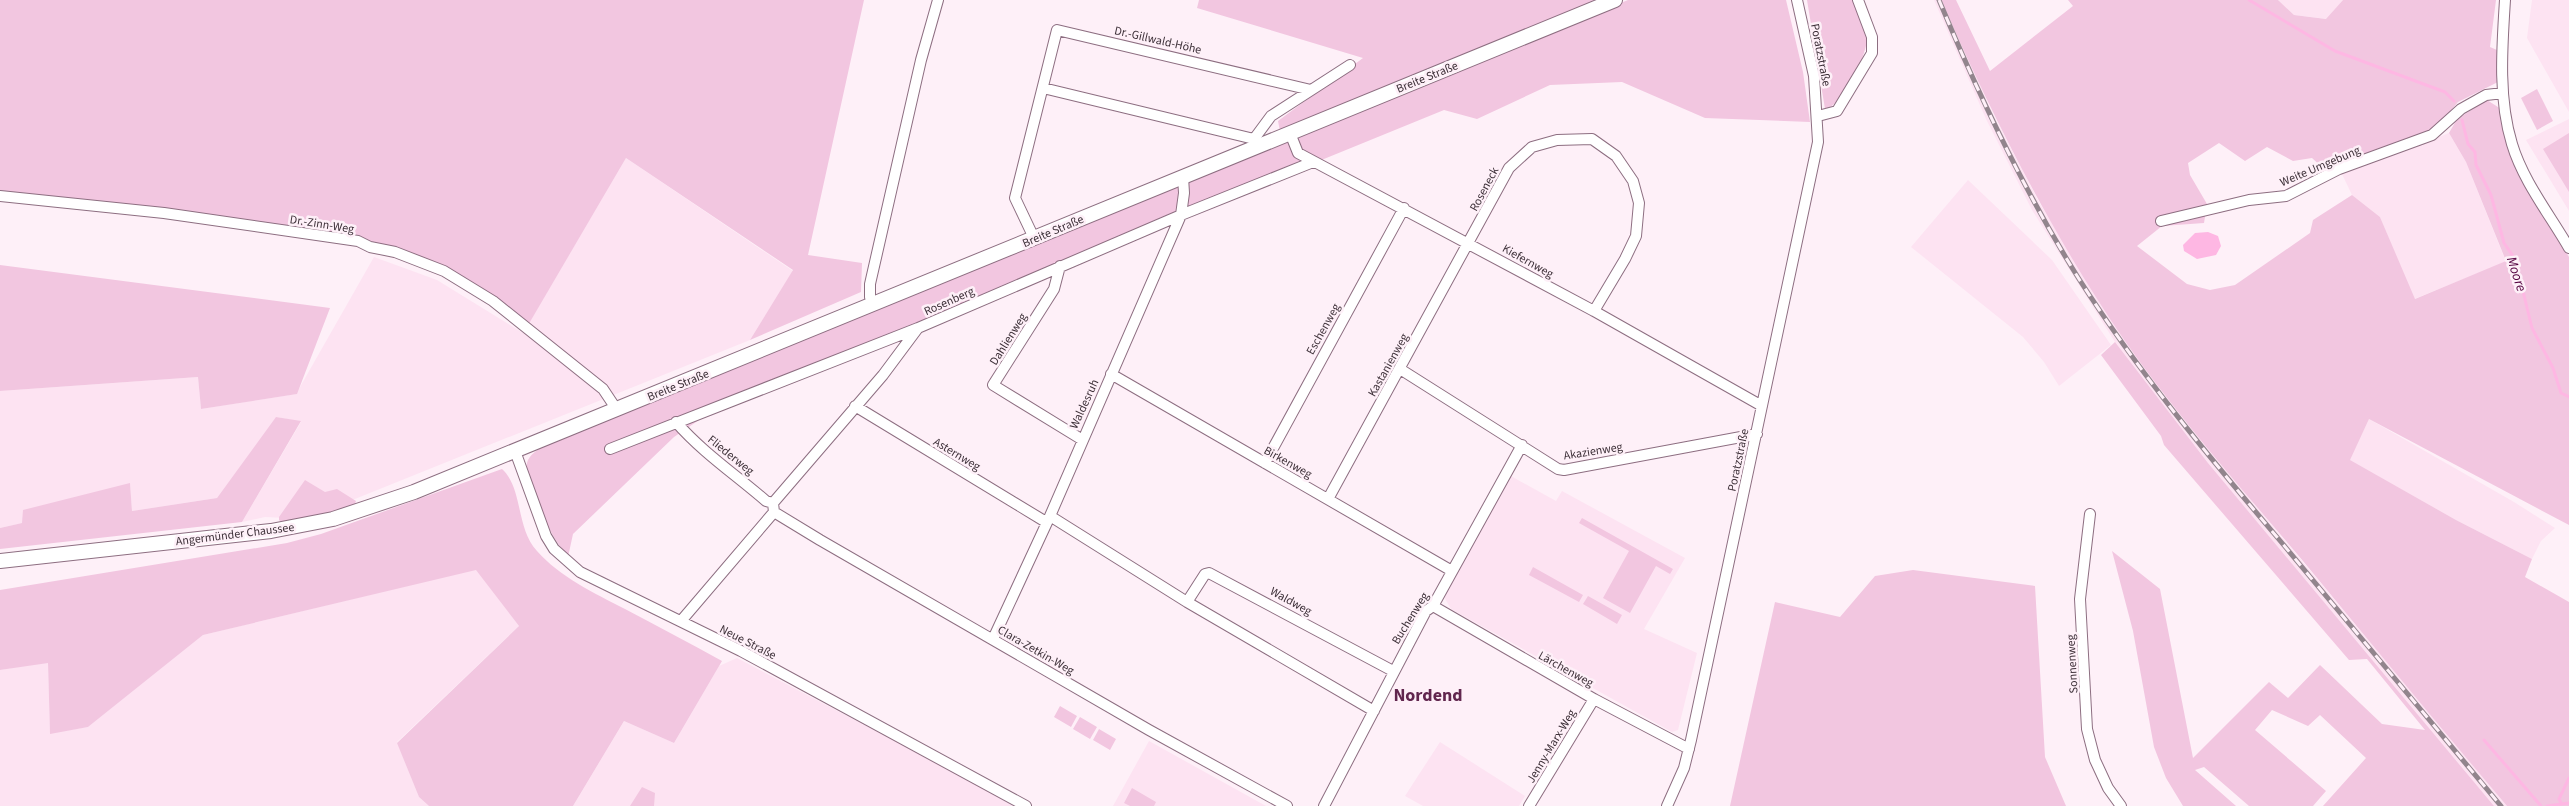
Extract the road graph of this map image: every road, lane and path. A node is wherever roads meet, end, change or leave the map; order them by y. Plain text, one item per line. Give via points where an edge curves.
1 (938, 0) edge
2 (1615, 0) edge
3 (1797, 0) edge
4 (1858, 0) edge
5 (2505, 0) edge
6 (1350, 65) dead end
7 (1042, 88) junction
8 (1311, 90) junction
9 (2503, 92) junction
10 (1818, 116) junction
11 (1290, 133) junction
12 (1256, 143) junction
13 (1313, 162) junction
14 (1183, 177) junction
15 (0, 196) edge
16 (1404, 208) junction
17 (1181, 215) junction
18 (2161, 221) dead end
19 (1034, 238) junction
20 (1468, 243) junction
21 (2569, 248) edge
22 (1060, 266) junction
23 (874, 305) junction
24 (1594, 311) junction
25 (918, 328) junction
26 (1400, 368) junction
27 (1111, 374) junction
28 (855, 406) junction
29 (1762, 406) junction
30 (617, 410) junction
31 (676, 422) junction
32 (1757, 434) junction
33 (1081, 439) junction
34 (1522, 445) junction
35 (610, 449) dead end
36 (515, 451) junction
37 (490, 461) joint
38 (1265, 463) junction
39 (1328, 499) junction
40 (774, 507) junction
41 (2090, 514) dead end
42 (1048, 519) junction
43 (0, 561) edge
44 (1452, 571) junction
45 (1187, 602) junction
46 (1433, 606) junction
47 (681, 621) junction
48 (993, 639) junction
49 (1393, 671) junction
50 (1594, 699) junction
51 (1374, 711) junction
52 (1689, 749) junction
53 (1026, 806) edge
54 (1287, 806) edge
55 (1324, 806) edge
56 (1529, 806) edge
57 (1667, 806) edge
58 (2121, 806) edge

1 - 23 street via 921,60 870,284
2 - 11 main road, Breite Straße
3 - 10 street, Poratzstraße via 1814,76
4 - 10 street, Poratzstraße via 1872,37 1872,53 1837,112
5 - 9 street
6 - 8 street
7 - 8 street, Dr.-Gillwald-Höhe via 1057,30
7 - 12 street
7 - 19 street, Dr.-Gillwald-Höhe via 1016,198
8 - 12 street via 1271,116
9 - 18 street, Weite Umgebung via 2486,95 2461,109 2432,135 2339,169 2286,196 2250,200
9 - 21 street via 2512,144 2524,172
10 - 29 street, Poratzstraße via 1814,161
11 - 12 main road, Breite Straße
11 - 13 street, Kiefernweg via 1298,153
12 - 14 main road, Breite Straße
13 - 16 street, Kiefernweg
13 - 17 street, Rosenberg
14 - 17 street, Waldesruh
14 - 19 main road, Breite Straße
15 - 30 street, Dr.-Zinn-Weg via 183,216 358,241 395,252 444,271 493,301 603,389
16 - 20 street, Kiefernweg
16 - 38 street, Eschenweg
17 - 22 street, Rosenberg
17 - 27 street, Waldesruh
19 - 23 main road, Breite Straße
20 - 24 street, Kiefernweg
20 - 24 street, Roseneck via 1509,168 1521,155 1532,147 1557,140 1592,139 1616,156 1634,181 1640,203 1636,236
20 - 26 street, Kastanienweg
22 - 25 street, Rosenberg
22 - 33 street, Dahlienweg via 1054,289 993,385
23 - 30 main road, Breite Straße
24 - 29 street, Kiefernweg
25 - 28 street, Rosenberg
25 - 31 street
26 - 34 street, Akazienweg
26 - 39 street, Kastanienweg
27 - 33 street, Waldesruh
27 - 38 street, Birkenweg
28 - 40 street, Rosenberg
28 - 42 street, Asternweg
29 - 32 street, Poratzstraße
30 - 36 main road, Breite Straße
31 - 35 street
31 - 40 street, Fliederweg via 704,450
32 - 34 street, Akazienweg via 1564,470
32 - 52 street, Poratzstraße
33 - 42 street, Waldesruh
34 - 44 street, Buchenweg
36 - 37 main road, Breite Straße
36 - 47 street, Neue Straße via 546,536 564,559 580,572
37 - 43 main road, Angermünder Chaussee via 361,511 271,531
38 - 39 street, Birkenweg
39 - 44 street, Birkenweg
40 - 47 street, Rosenberg
40 - 48 street, Clara-Zetkin-Weg
41 - 58 street, Sonnenweg via 2080,599 2088,729 2095,760
42 - 45 street
42 - 48 street, Waldesruh
44 - 46 street, Buchenweg
45 - 49 street, Waldweg via 1209,572
45 - 51 street
46 - 49 street, Buchenweg via 1426,611
46 - 50 street, Lärchenweg
47 - 53 street, Neue Straße
48 - 54 street, Clara-Zetkin-Weg
49 - 51 street, Buchenweg
50 - 52 street, Lärchenweg
50 - 56 street, Jenny-Marx-Weg
51 - 55 street, Buchenweg
52 - 57 street, Poratzstraße

